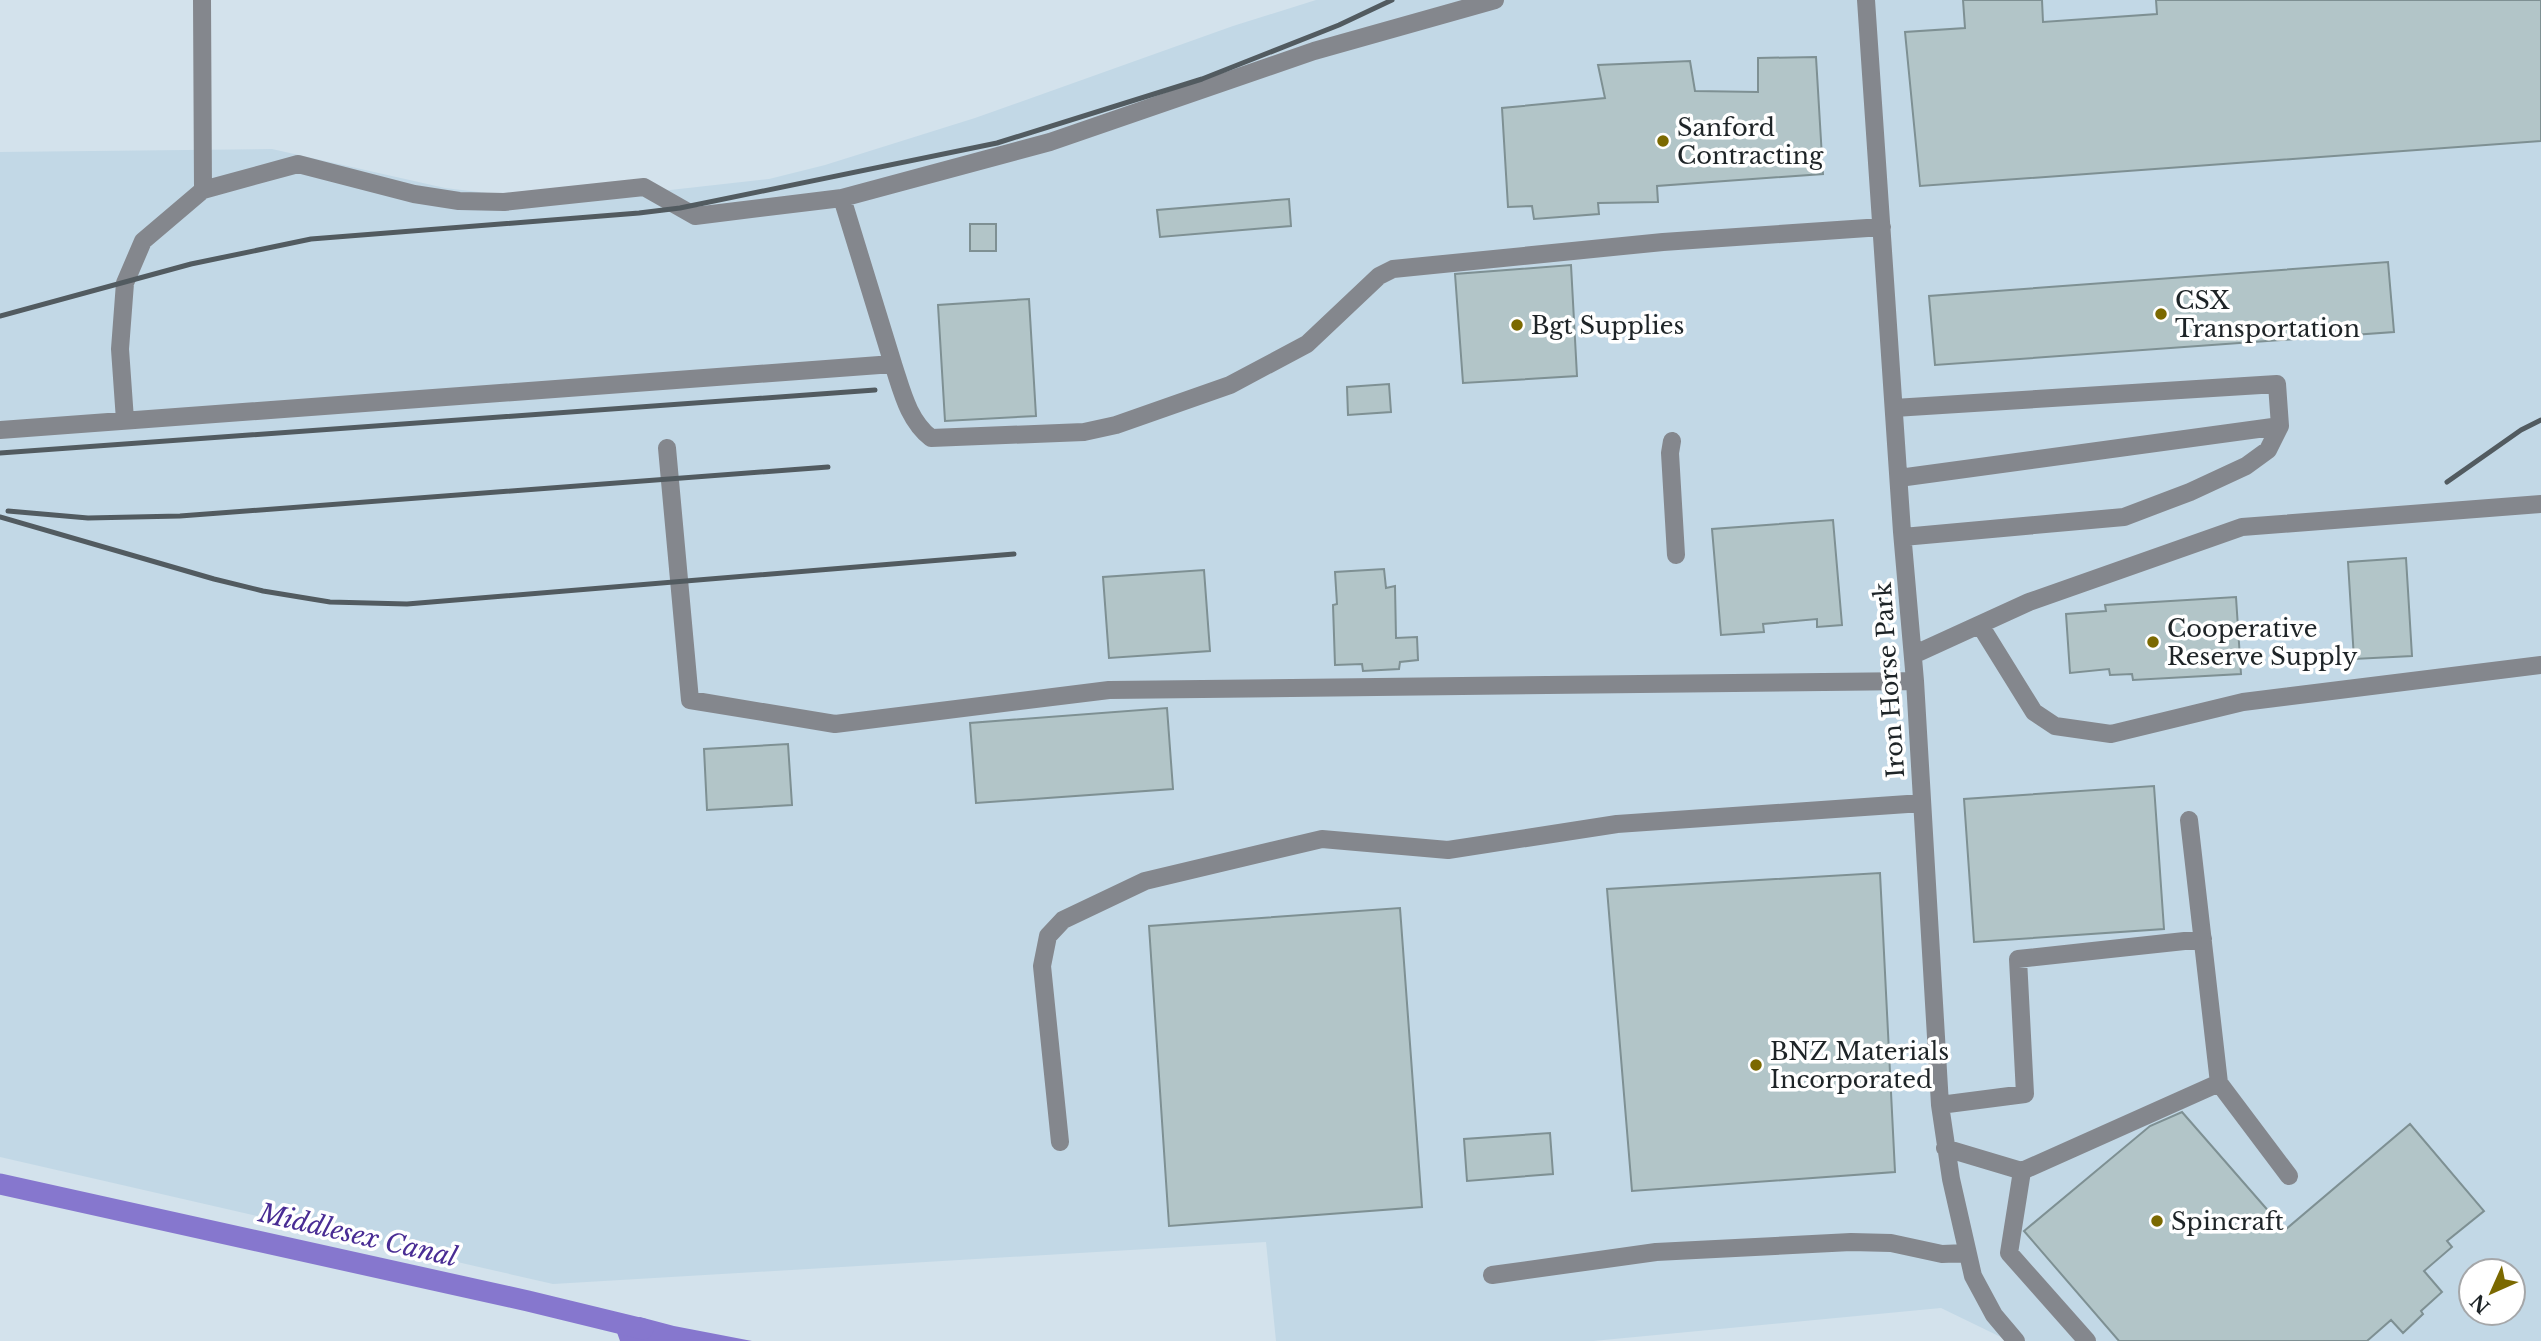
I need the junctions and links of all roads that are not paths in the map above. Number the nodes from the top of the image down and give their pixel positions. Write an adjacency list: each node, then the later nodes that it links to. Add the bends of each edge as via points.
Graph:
1 (202, 0): 4 (street)
2 (1495, 0): 5 (street, via 1314,51 1049,142)
3 (1866, 0): 6 (street, Iron Horse Park)
4 (203, 190): 5 (street, via 298,164 459,201 504,202 644,187 695,216); 9 (street, via 143,241 125,283 120,349)
5 (842, 198): 7 (street)
6 (1882, 227): 7 (street, via 1663,242 1393,269 1373,281 1307,344 1283,359 1230,385 1084,432 931,438 912,417); 8 (street, Iron Horse Park)
7 (893, 364): 9 (street)
8 (1894, 408): 10 (street, via 2277,384); 14 (street, Iron Horse Park)
9 (125, 420): 11 (street)
10 (2280, 426): 14 (street); 16 (street, via 2268,450 2246,467 2124,517)
11 (0, 430)
12 (1672, 441): 17 (street)
13 (667, 448): 21 (street, via 690,701 835,723 1109,690)
14 (1899, 478): 16 (street, Iron Horse Park)
15 (2541, 504): 18 (street, via 2242,527)
16 (1903, 537): 19 (street, Iron Horse Park)
17 (1676, 555)
18 (1980, 625): 19 (street); 20 (street, via 2034,712 2055,726 2111,734 2244,702)
19 (1913, 655): 21 (street, Iron Horse Park)
20 (2541, 665)
21 (1915, 681): 22 (street, Iron Horse Park)
22 (1922, 803): 26 (street, Iron Horse Park); 27 (street, via 1617,824 1448,850 1322,839 1144,881 1063,920 1048,936 1042,966)
23 (2189, 820): 24 (street)
24 (2203, 939): 25 (street); 26 (street, via 2018,959 2025,1094)
25 (2219, 1083): 29 (street); 30 (street)
26 (1940, 1105): 28 (street, Iron Horse Park)
27 (1060, 1142)
28 (1945, 1148): 29 (street); 31 (street, Iron Horse Park)
29 (2022, 1171): 34 (street, via 2009,1253)
30 (2289, 1176)
31 (1967, 1253): 32 (street, via 1851,1242 1656,1252); 33 (street, Iron Horse Park, via 1982,1294)
32 (1492, 1275)
33 (2016, 1341)
34 (2087, 1341)

